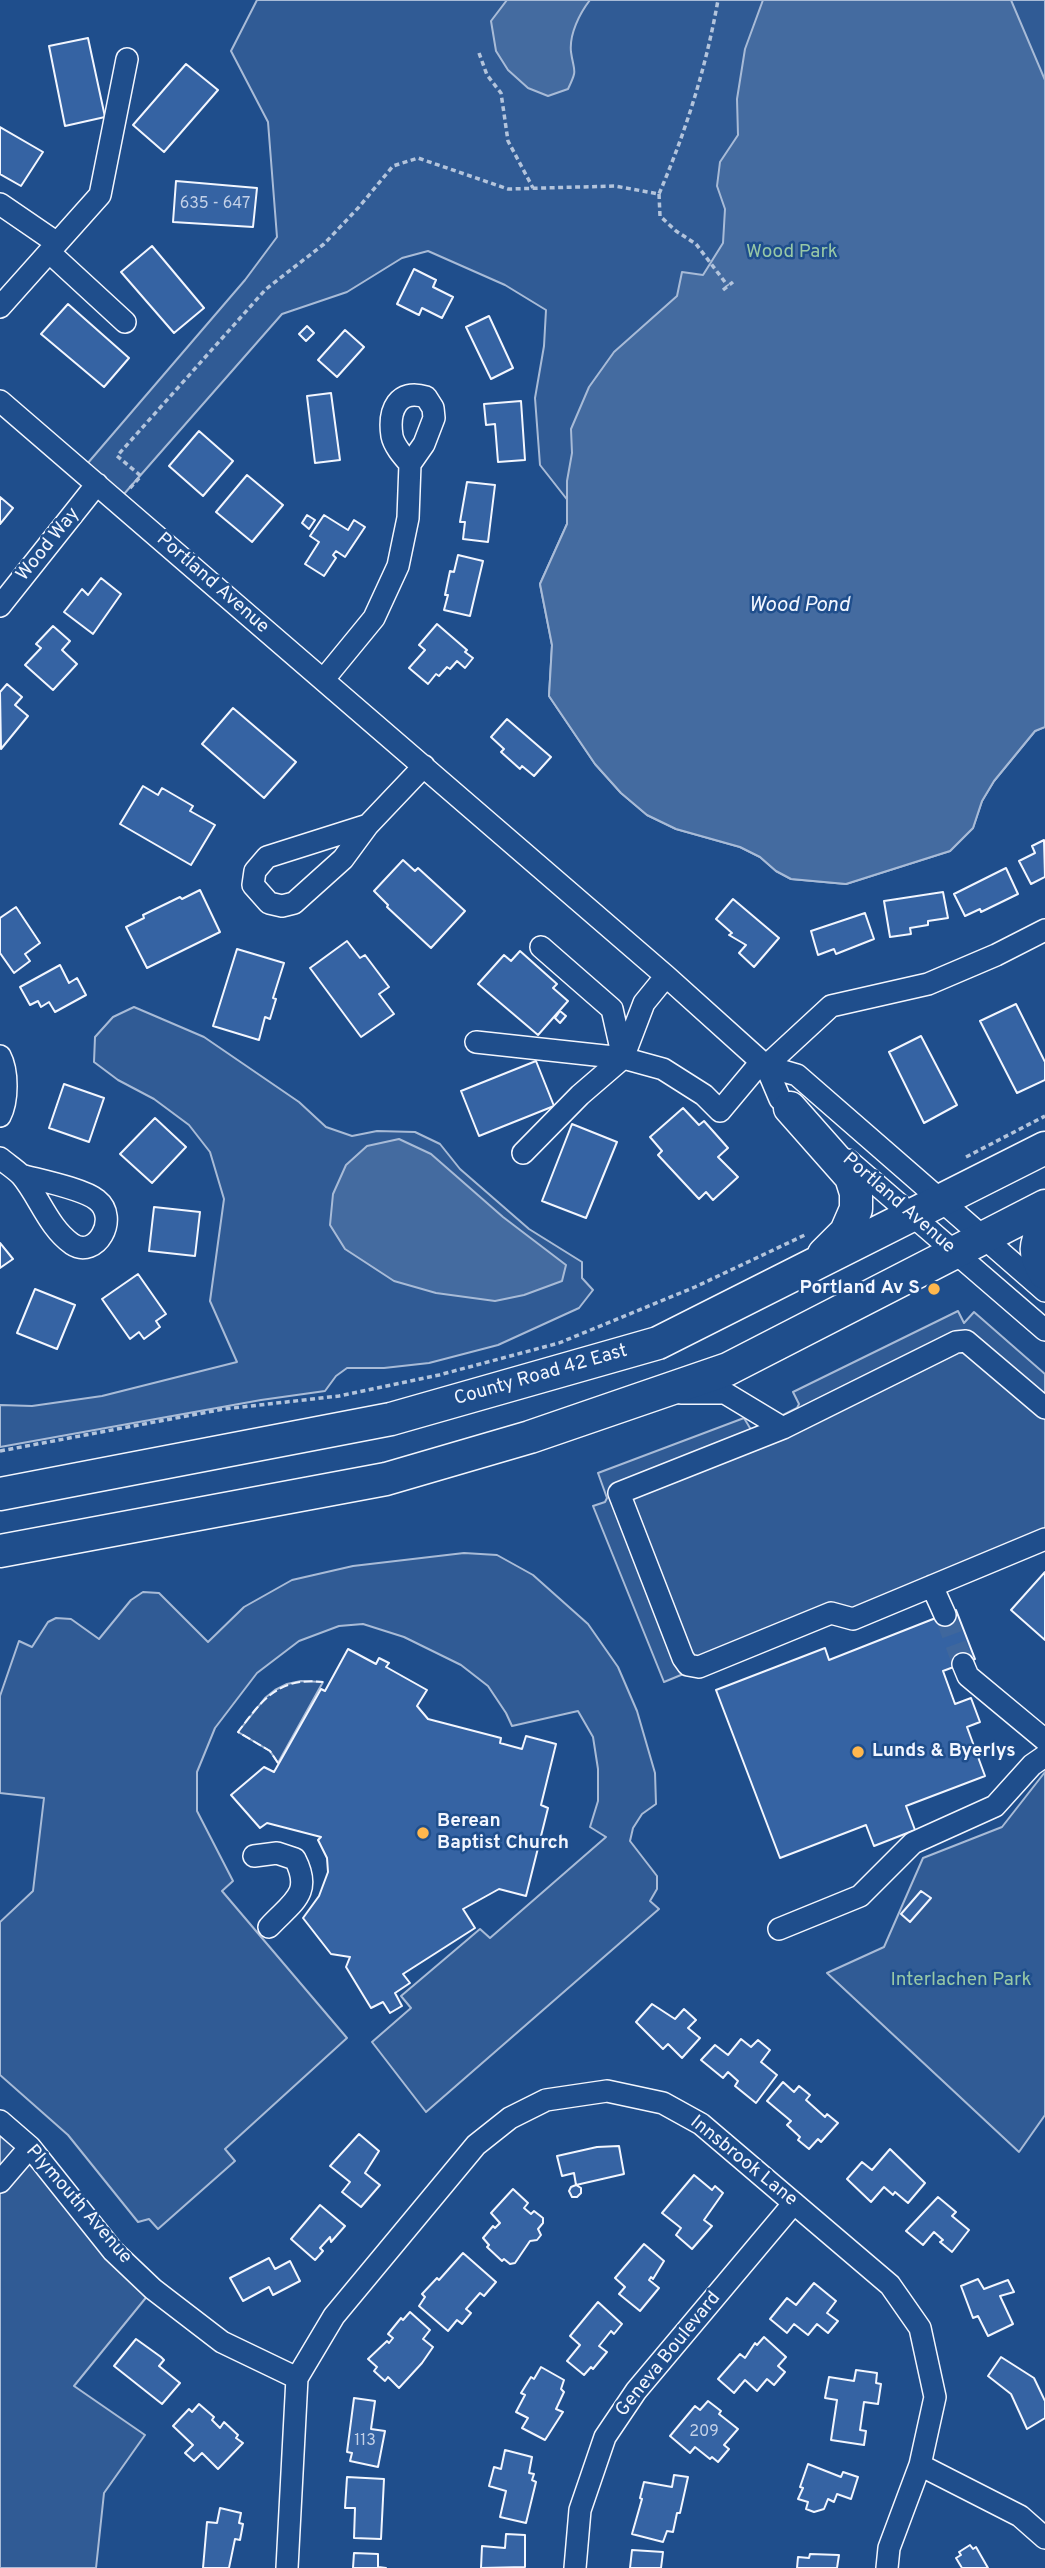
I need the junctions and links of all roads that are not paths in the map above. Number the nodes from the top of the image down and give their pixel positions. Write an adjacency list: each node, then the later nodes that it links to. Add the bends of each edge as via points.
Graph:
1 (127, 59): 3 (street, via 100,195)
2 (0, 204): 3 (street)
3 (53, 247): 4 (street); 5 (street)
4 (0, 307)
5 (125, 321)
6 (0, 401): 8 (street, Portland Avenue)
7 (410, 464): 10 (street, via 408,517 398,566 374,618)
8 (97, 484): 9 (street, Wood Way); 10 (street, Portland Avenue)
9 (0, 606)
10 (324, 679): 11 (street, Portland Avenue)
11 (424, 766): 12 (street); 15 (street, Portland Avenue)
12 (368, 825): 12 (street, via 267,856 255,871 253,885 270,903 294,903 343,859)
13 (1045, 930): 19 (street, via 928,984 831,1006)
14 (541, 947): 18 (street, via 612,1009)
15 (666, 976): 18 (street, via 644,1003); 19 (street, Portland Avenue)
16 (476, 1042): 18 (street)
17 (0, 1056): 21 (street, via 5,1065)
18 (623, 1058): 19 (street, via 663,1069 720,1111); 23 (street)
19 (764, 1064): 20 (street, Portland Avenue, via 780,1099); 26 (street, Portland Avenue, via 797,1075)
20 (790, 1108): 28 (street, Portland Avenue); 32 (highway, via 851,1177 856,1193 856,1209 846,1232)
21 (0, 1116)
22 (1045, 1148): 26 (highway, County Road 42 East)
23 (523, 1153)
24 (0, 1158): 25 (street)
25 (20, 1175)
26 (943, 1201): 28 (highway, County Road 42 East); 30 (street, Portland Avenue)
27 (1045, 1206): 30 (highway)
28 (912, 1216): 31 (street, Portland Avenue); 32 (highway, County Road 42 East)
29 (1045, 1224): 33 (highway, via 1036,1258)
30 (983, 1237): 31 (highway); 34 (street, Portland Avenue)
31 (952, 1252): 35 (street, Portland Avenue); 36 (highway, via 728,1368)
32 (807, 1268): 39 (highway, County Road 42 East, via 658,1343 404,1415)
33 (1045, 1273)
34 (1045, 1291)
35 (1045, 1330)
36 (658, 1393): 38 (street, via 725,1393); 41 (highway, via 386,1479)
37 (1045, 1408): 38 (street, via 966,1341)
38 (783, 1429): 42 (street, via 619,1493 688,1665 711,1663 831,1613 853,1619)
39 (0, 1494)
40 (1045, 1539): 42 (street)
41 (0, 1550)
42 (932, 1586): 43 (street)
43 (945, 1615)
44 (963, 1664): 45 (street, via 968,1676)
45 (1045, 1740)
46 (1045, 1756): 49 (street, via 995,1806 913,1843 860,1896)
47 (254, 1856): 48 (street, via 277,1853 295,1859 302,1874 298,1897)
48 (269, 1927)
49 (779, 1929)
50 (0, 2121): 51 (street, Plymouth Avenue)
51 (30, 2147): 52 (street); 54 (street, Plymouth Avenue, via 113,2251 153,2289 222,2342)
52 (0, 2182)
53 (794, 2203): 54 (street, Innsbrook Lane, via 701,2124 663,2103 607,2091 546,2100 510,2118 476,2145 334,2315); 55 (street, Innsbrook Lane, via 890,2285 920,2328 935,2397); 58 (street, Geneva Boulevard, via 636,2391 605,2437 580,2510)
54 (297, 2378): 57 (street, Innsbrook Lane)
55 (920, 2465): 56 (street, via 1020,2516); 59 (street, Innsbrook Lane, via 888,2548)
56 (1045, 2539)
57 (287, 2568)
58 (575, 2568)
59 (887, 2568)

